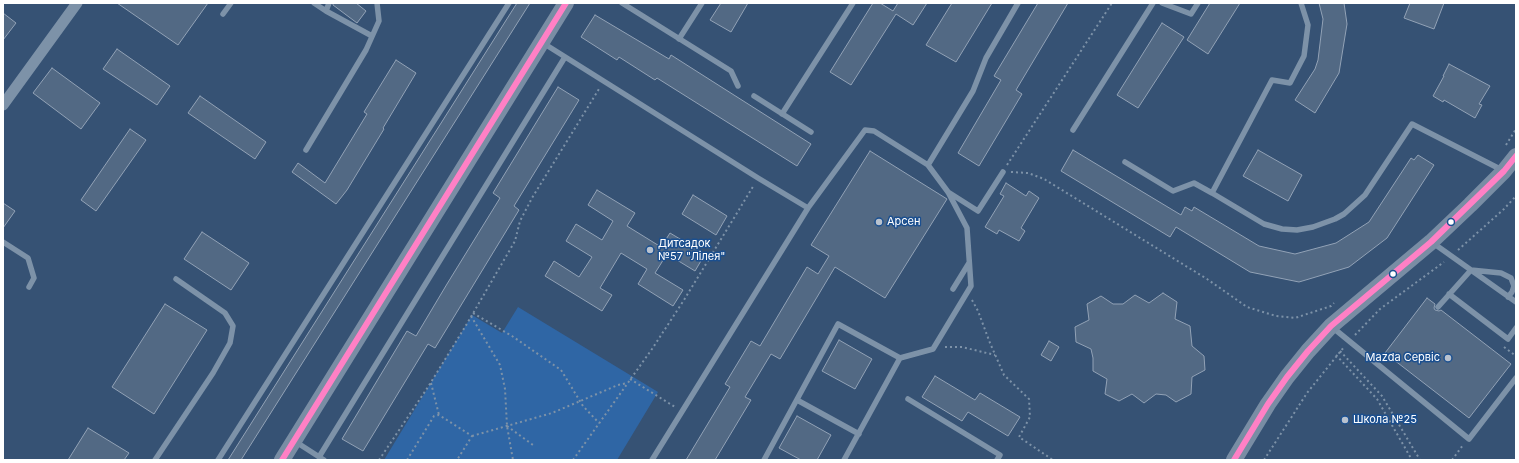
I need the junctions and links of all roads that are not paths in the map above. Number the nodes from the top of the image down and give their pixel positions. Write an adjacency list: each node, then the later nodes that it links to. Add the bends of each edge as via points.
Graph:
1 (77, 3): 24 (street)
2 (231, 3): 17 (lane)
3 (314, 3): 16 (lane)
4 (330, 3): 16 (lane)
5 (377, 3): 18 (lane, via 378,21)
6 (509, 3): 58 (lane)
7 (566, 3): 20 (street)
8 (622, 3): 19 (lane)
9 (702, 3): 19 (lane)
10 (853, 3): 25 (lane)
11 (1018, 3): 31 (lane, via 986,58 973,91)
12 (1153, 3): 26 (lane)
13 (1162, 3): 14 (lane, via 1191,14)
14 (1198, 3)
15 (1301, 3): 35 (lane, via 1308,25 1304,56 1290,83 1272,80)
16 (326, 11): 18 (lane)
17 (223, 14)
18 (372, 36): 28 (lane)
19 (680, 39): 22 (lane, via 731,71)
20 (541, 42): 21 (lane); 55 (street)
21 (565, 57): 36 (lane); 56 (lane)
22 (738, 86)
23 (754, 96): 25 (lane)
24 (3, 105)
25 (782, 114): 27 (lane)
26 (1073, 130)
27 (811, 132)
28 (306, 150)
29 (1510, 151): 32 (street)
30 (1125, 162): 35 (lane, via 1173,191 1194,183)
31 (928, 165): 34 (lane); 36 (lane, via 874,131 865,130)
32 (1504, 171): 35 (lane, via 1412,124 1365,195 1340,216 1313,227 1297,230 1264,224); 38 (street)
33 (1003, 172): 34 (lane, via 978,211)
34 (948, 192): 39 (lane, via 967,228)
35 (1212, 193)
36 (808, 208): 60 (lane)
37 (3, 242): 42 (lane, via 28,258 34,278)
38 (1431, 242): 40 (lane); 48 (street)
39 (970, 262): 43 (lane); 50 (lane, via 972,286 936,345 933,349)
40 (1471, 270): 44 (lane); 45 (lane); 45 (lane, via 1501,273 1511,278 1514,286)
41 (176, 279): 57 (lane, via 225,313 233,326 230,343 213,373)
42 (29, 287)
43 (954, 289)
44 (1449, 294): 47 (lane); 49 (lane, via 1508,338)
45 (1508, 297): 46 (lane)
46 (1516, 302)
47 (1438, 307)
48 (1332, 326): 51 (lane, via 1469,439); 64 (street, via 1287,377)
49 (1516, 328)
50 (900, 358): 53 (lane, via 838,324); 54 (lane)
51 (1516, 378)
52 (908, 399): 63 (lane, via 1000,454)
53 (797, 400): 54 (lane); 61 (lane)
54 (859, 434): 62 (lane)
55 (294, 440): 56 (lane); 59 (street)
56 (321, 458)
57 (155, 460)
58 (218, 460)
59 (282, 460)
60 (652, 460)
61 (764, 460)
62 (844, 460)
63 (997, 460)
64 (1234, 460)

